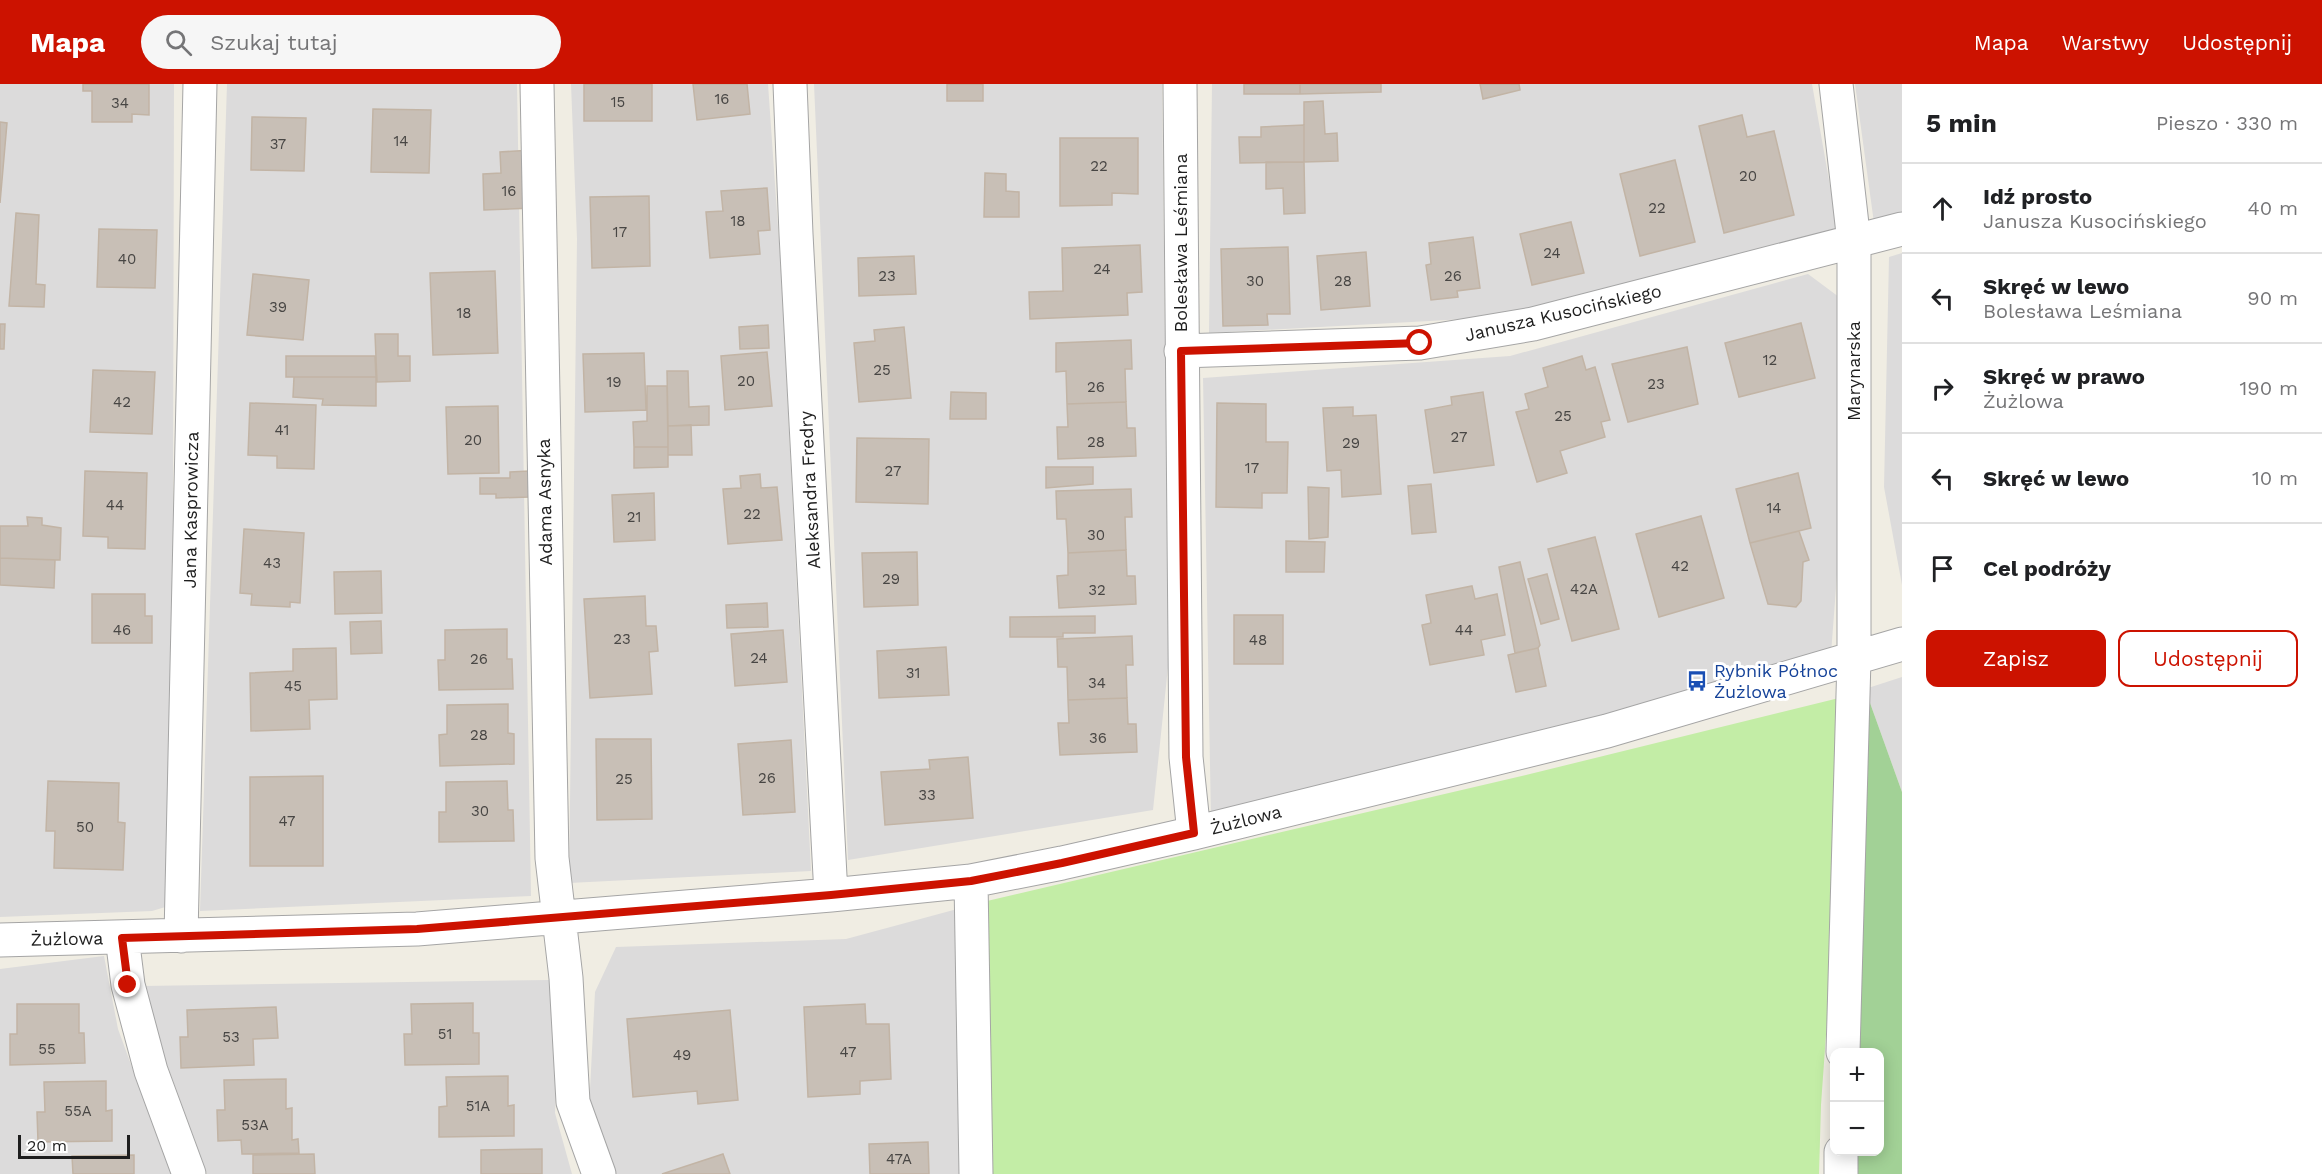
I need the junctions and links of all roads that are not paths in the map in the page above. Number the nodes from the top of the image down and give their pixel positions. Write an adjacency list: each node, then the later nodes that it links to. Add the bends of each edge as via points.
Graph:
1 (200, 84): 15 (street, Jana Kasprowicza)
2 (537, 84): 14 (street, Adama Asnyka, via 552,858)
3 (790, 84): 13 (street, Aleksandra Fredry)
4 (1180, 84): 8 (street, Bolesława Leśmiana)
5 (1836, 84): 7 (street, Marynarska)
6 (1902, 229): 7 (street, Janusza Kusocińskiego)
7 (1854, 242): 8 (street, Janusza Kusocińskiego, via 1477,335 1420,343); 10 (street, Marynarska)
8 (1181, 351): 11 (street, Bolesława Leśmiana, via 1186,757)
9 (1902, 644): 10 (street, Żużlowa)
10 (1854, 659): 11 (street, Żużlowa, via 1607,731); 18 (street, Marynarska)
11 (1194, 833): 12 (street, Żużlowa)
12 (971, 881): 13 (street, Żużlowa); 22 (street)
13 (831, 895): 14 (street, Żużlowa)
14 (559, 919): 15 (street, Żużlowa, via 417,929); 21 (street, Adama Asnyka, via 573,1102)
15 (181, 936): 16 (street, Żużlowa)
16 (122, 938): 17 (street, Żużlowa); 20 (street, via 128,985 151,1071)
17 (0, 940)
18 (1843, 1048)
19 (1841, 1156): 23 (street)
20 (189, 1174)
21 (599, 1174)
22 (976, 1174)
23 (1841, 1174)

